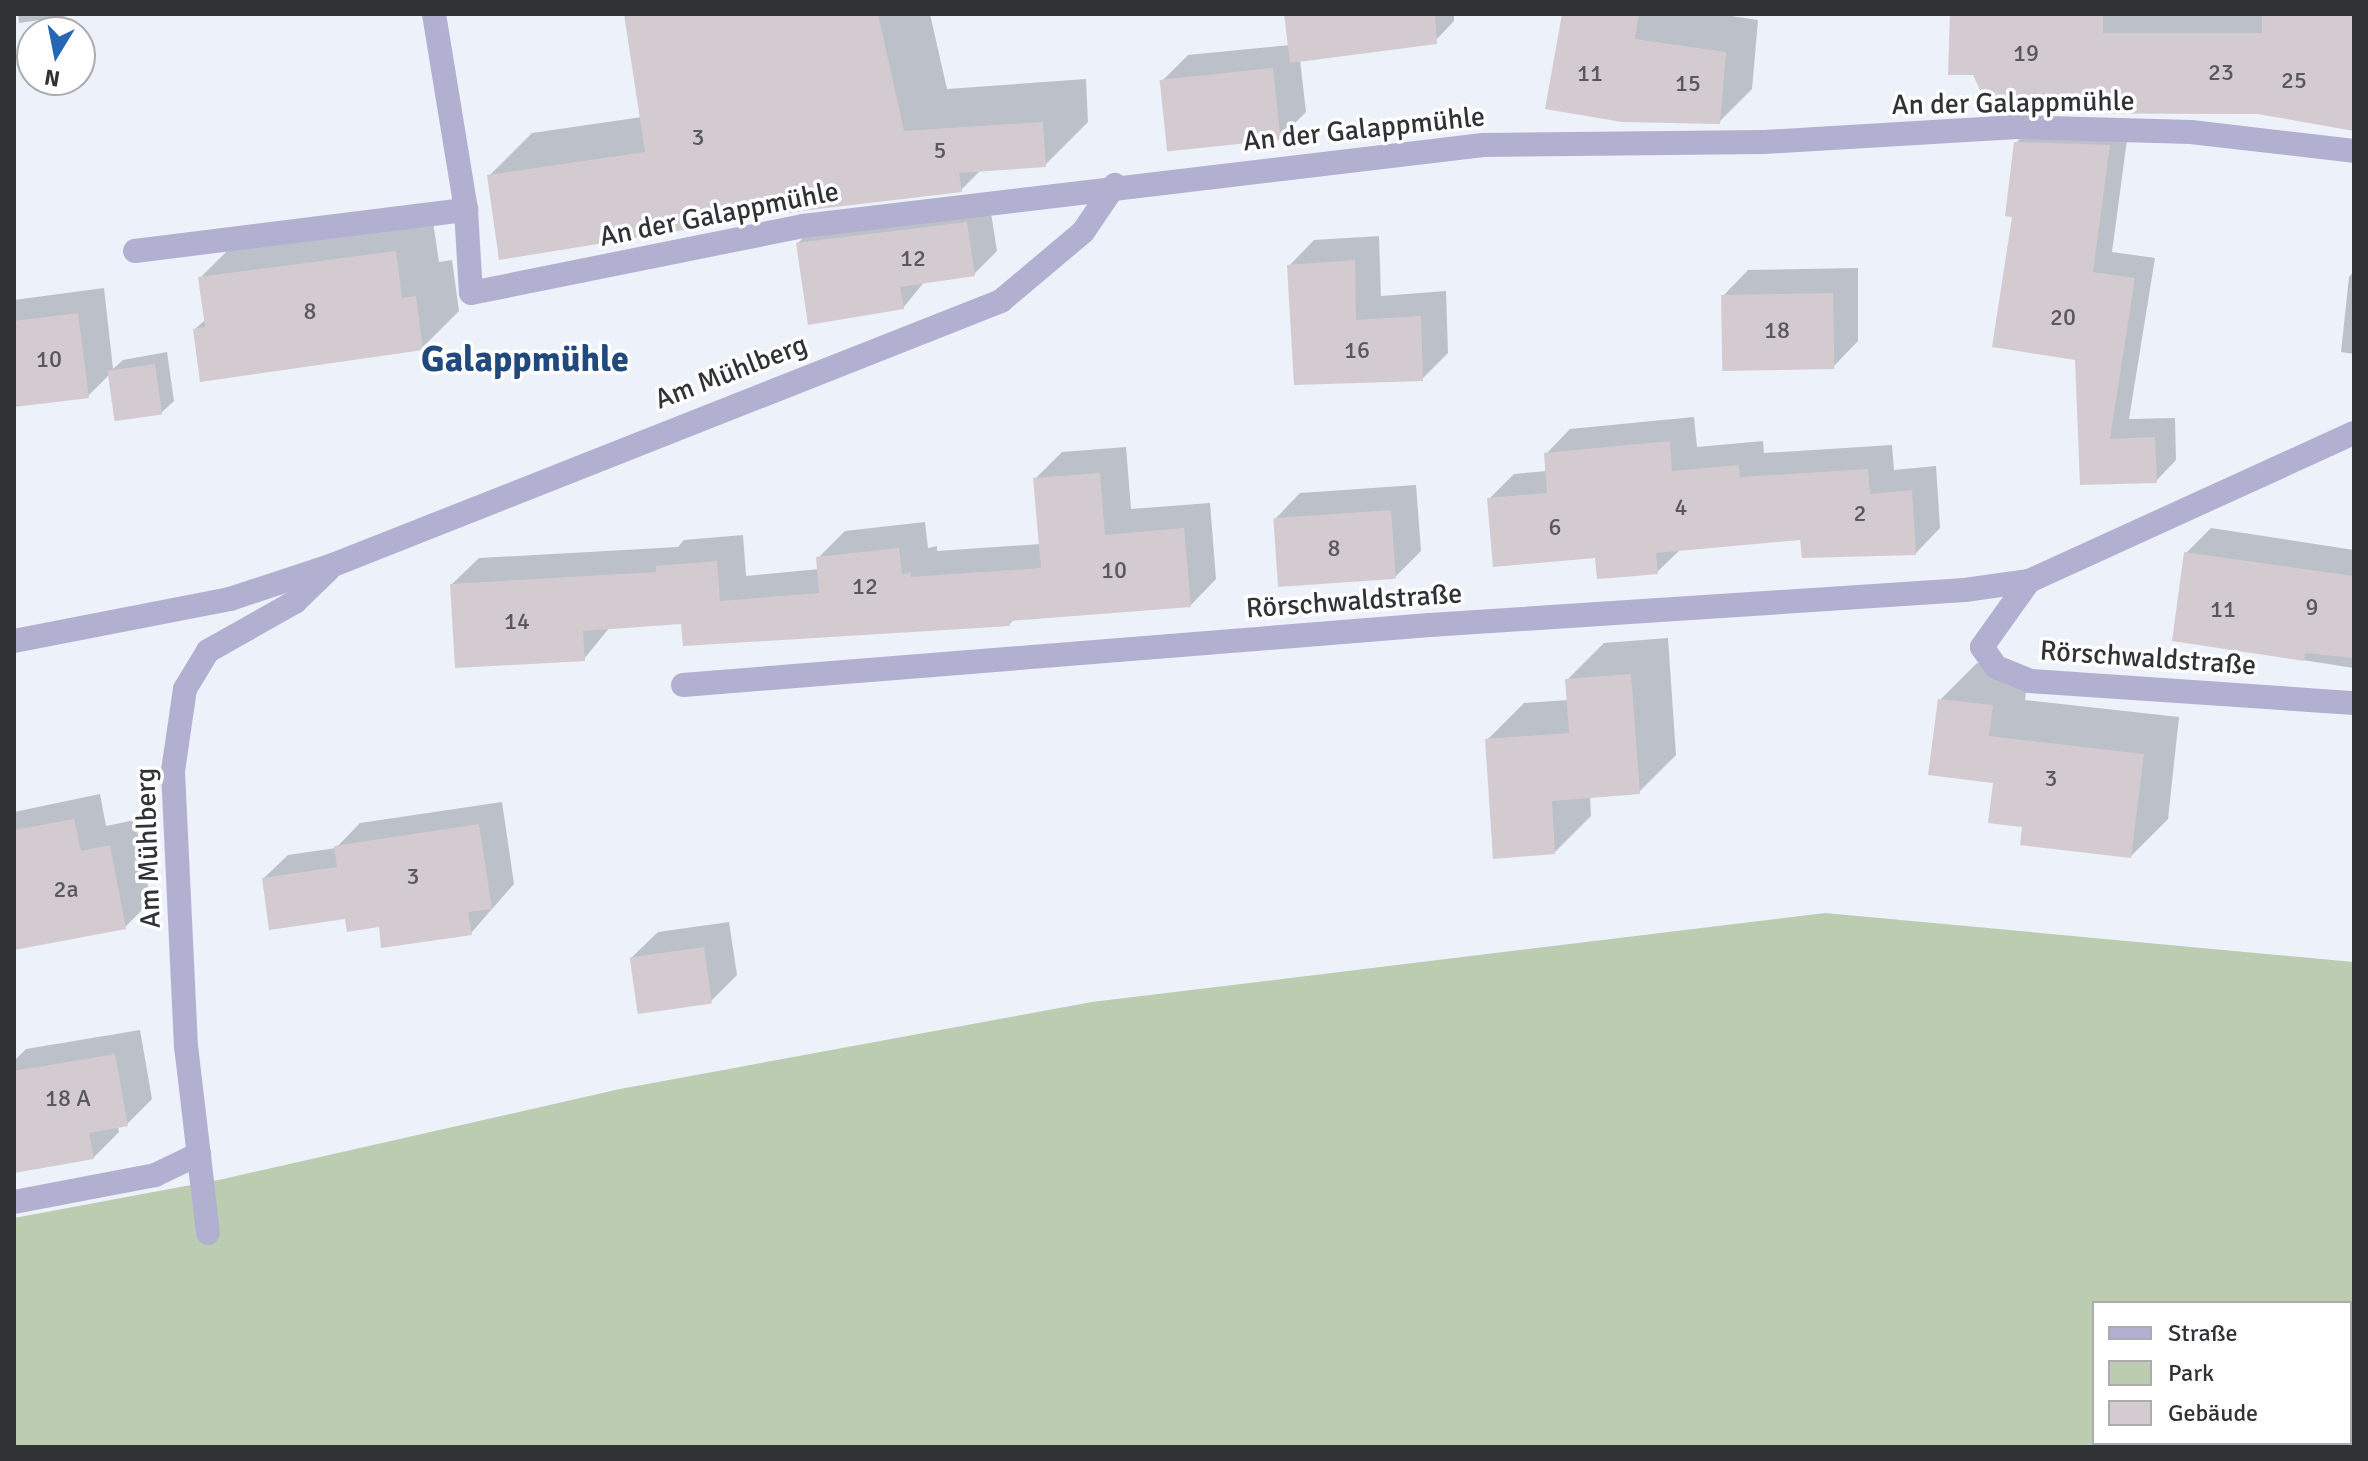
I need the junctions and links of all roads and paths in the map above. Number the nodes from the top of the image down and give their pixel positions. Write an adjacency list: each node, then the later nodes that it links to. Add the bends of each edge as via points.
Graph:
1 (434, 14): 4 (street, An der Galappmühle)
2 (2354, 151): 3 (street, An der Galappmühle, via 2191,132 2013,127 1764,142 1483,145)
3 (1115, 185): 4 (street, An der Galappmühle, via 803,226 471,293); 7 (street, Am Mühlberg, via 1083,232 1001,301)
4 (466, 210): 5 (street)
5 (135, 251)
6 (2354, 433): 8 (street, Rörschwaldstraße)
7 (333, 565): 9 (street, Am Mühlberg, via 230,599); 12 (street, Am Mühlberg, via 295,602 208,651 185,689 173,771 186,1047)
8 (2029, 581): 10 (street, Rörschwaldstraße, via 1965,590 1430,625); 11 (street, Rörschwaldstraße, via 1982,647 1996,667 2030,681)
9 (14, 641)
10 (683, 685)
11 (2354, 703)
12 (199, 1154): 13 (street, via 155,1175); 14 (street, Am Mühlberg)
13 (14, 1202)
14 (208, 1233)

